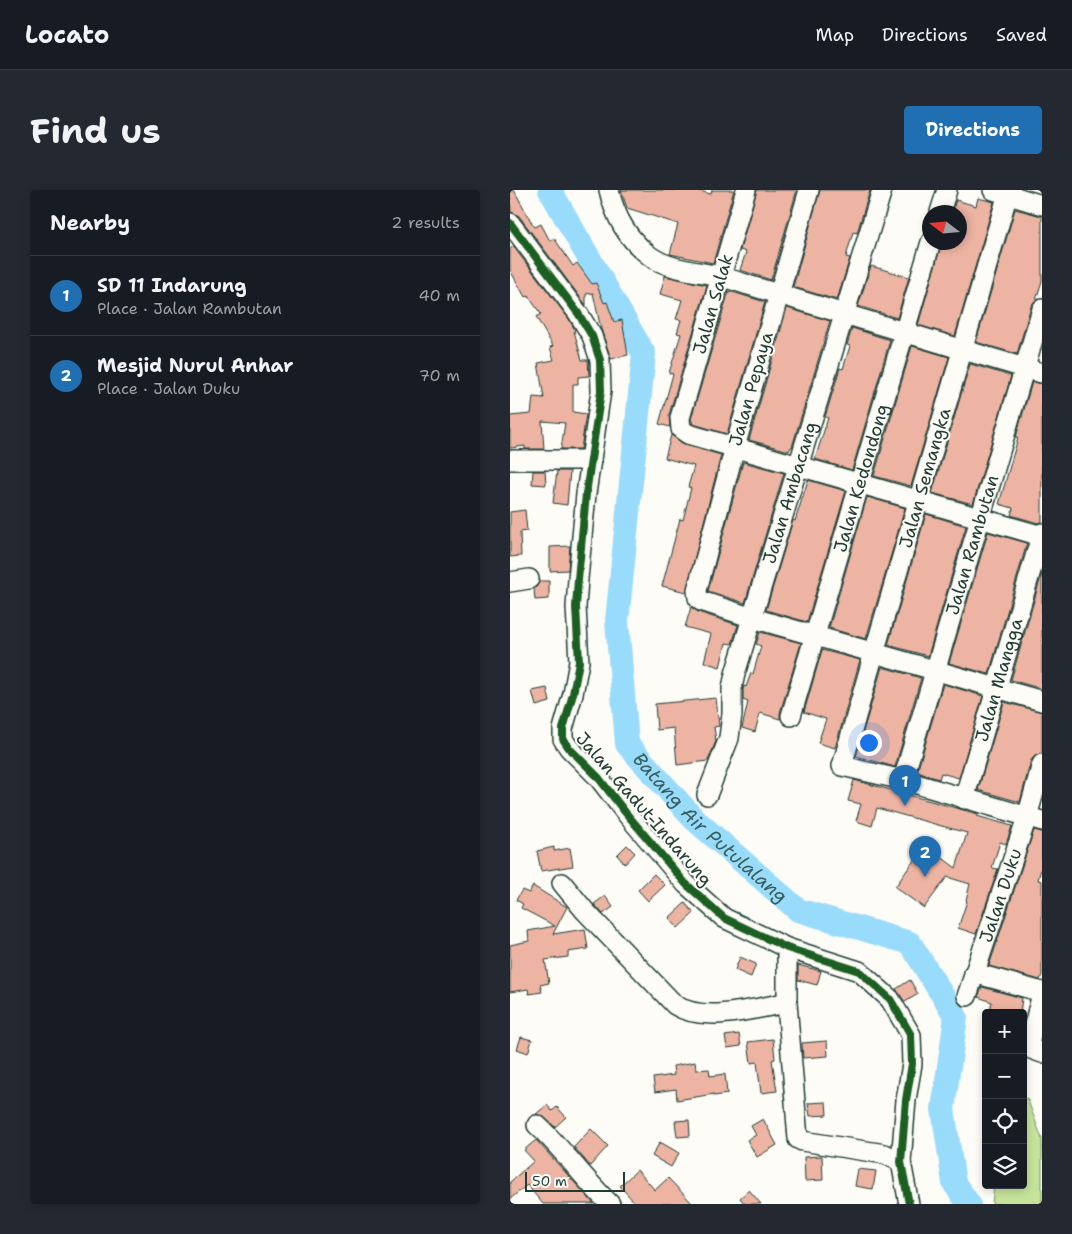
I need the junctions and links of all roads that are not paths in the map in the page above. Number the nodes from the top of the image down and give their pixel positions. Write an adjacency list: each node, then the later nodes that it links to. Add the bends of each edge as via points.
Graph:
1 (609, 190): 11 (street, via 613,209 630,238 651,256 670,265)
2 (746, 190): 11 (street, Jalan Salak)
3 (810, 190): 12 (street, Jalan Pepaya)
4 (882, 190): 14 (street, Jalan Ambacang)
5 (947, 190): 8 (street)
6 (1003, 192): 7 (street); 16 (street, Jalan Semangka)
7 (1042, 204)
8 (942, 205)
9 (510, 223): 20 (street, Jalan Gadut-Indarung, via 578,313 597,349 601,391)
10 (929, 250): 15 (street, Jalan Kedondong)
11 (721, 277): 12 (street); 18 (street, Jalan Salak, via 680,418 681,429 688,434)
12 (779, 294): 14 (street); 18 (street, Jalan Pepaya)
13 (1042, 309): 17 (street, Jalan Rambutan)
14 (845, 313): 15 (street); 21 (street, Jalan Ambacang)
15 (904, 333): 16 (street); 22 (street, Jalan Kedondong)
16 (963, 350): 17 (street); 23 (street, Jalan Semangka)
17 (1033, 370): 24 (street, Jalan Rambutan)
18 (735, 447): 21 (street); 28 (street, Jalan Pepaya, via 697,590 701,601)
19 (510, 460): 20 (street)
20 (591, 460): 41 (street, Jalan Gadut-Indarung, via 576,607 579,662 563,740 598,777 686,884 724,918)
21 (799, 466): 22 (street); 28 (street, Jalan Ambacang)
22 (860, 483): 23 (street); 29 (street, Jalan Kedondong)
23 (918, 500): 24 (street); 30 (street, Jalan Semangka)
24 (980, 518): 25 (street); 31 (street, Jalan Rambutan)
25 (1042, 534): 32 (street, Jalan Mangga)
26 (529, 579): 27 (street)
27 (510, 582)
28 (753, 618): 29 (street); 37 (street, Jalan Ambacang, via 732,688 729,738)
29 (815, 636): 30 (street); 34 (street, Jalan Kedondong)
30 (874, 652): 31 (street); 36 (street, Jalan Semangka, via 842,766)
31 (935, 671): 32 (street); 36 (street, Jalan Rambutan)
32 (996, 689): 33 (street); 38 (street, Jalan Mangga)
33 (1042, 701)
34 (791, 716)
35 (1042, 764): 39 (street, Jalan Duku)
36 (903, 780): 38 (street)
37 (707, 795)
38 (964, 799): 39 (street)
39 (1035, 820): 42 (street, Jalan Duku)
40 (562, 883): 45 (street, via 591,918 675,1005 685,1011 723,1014)
41 (788, 948): 45 (street); 48 (street, Jalan Gadut-Indarung, via 859,971 890,999 911,1035 912,1064)
42 (974, 973): 43 (street); 44 (street, Jalan Duku)
43 (1042, 993): 46 (street, via 1029,1044 1030,1049)
44 (967, 996)
45 (786, 1002): 48 (street, via 798,1139 885,1154)
46 (1042, 1053)
47 (537, 1125): 49 (street)
48 (901, 1162): 50 (street, Jalan Gadut-Indarung)
49 (610, 1204)
50 (909, 1204)

